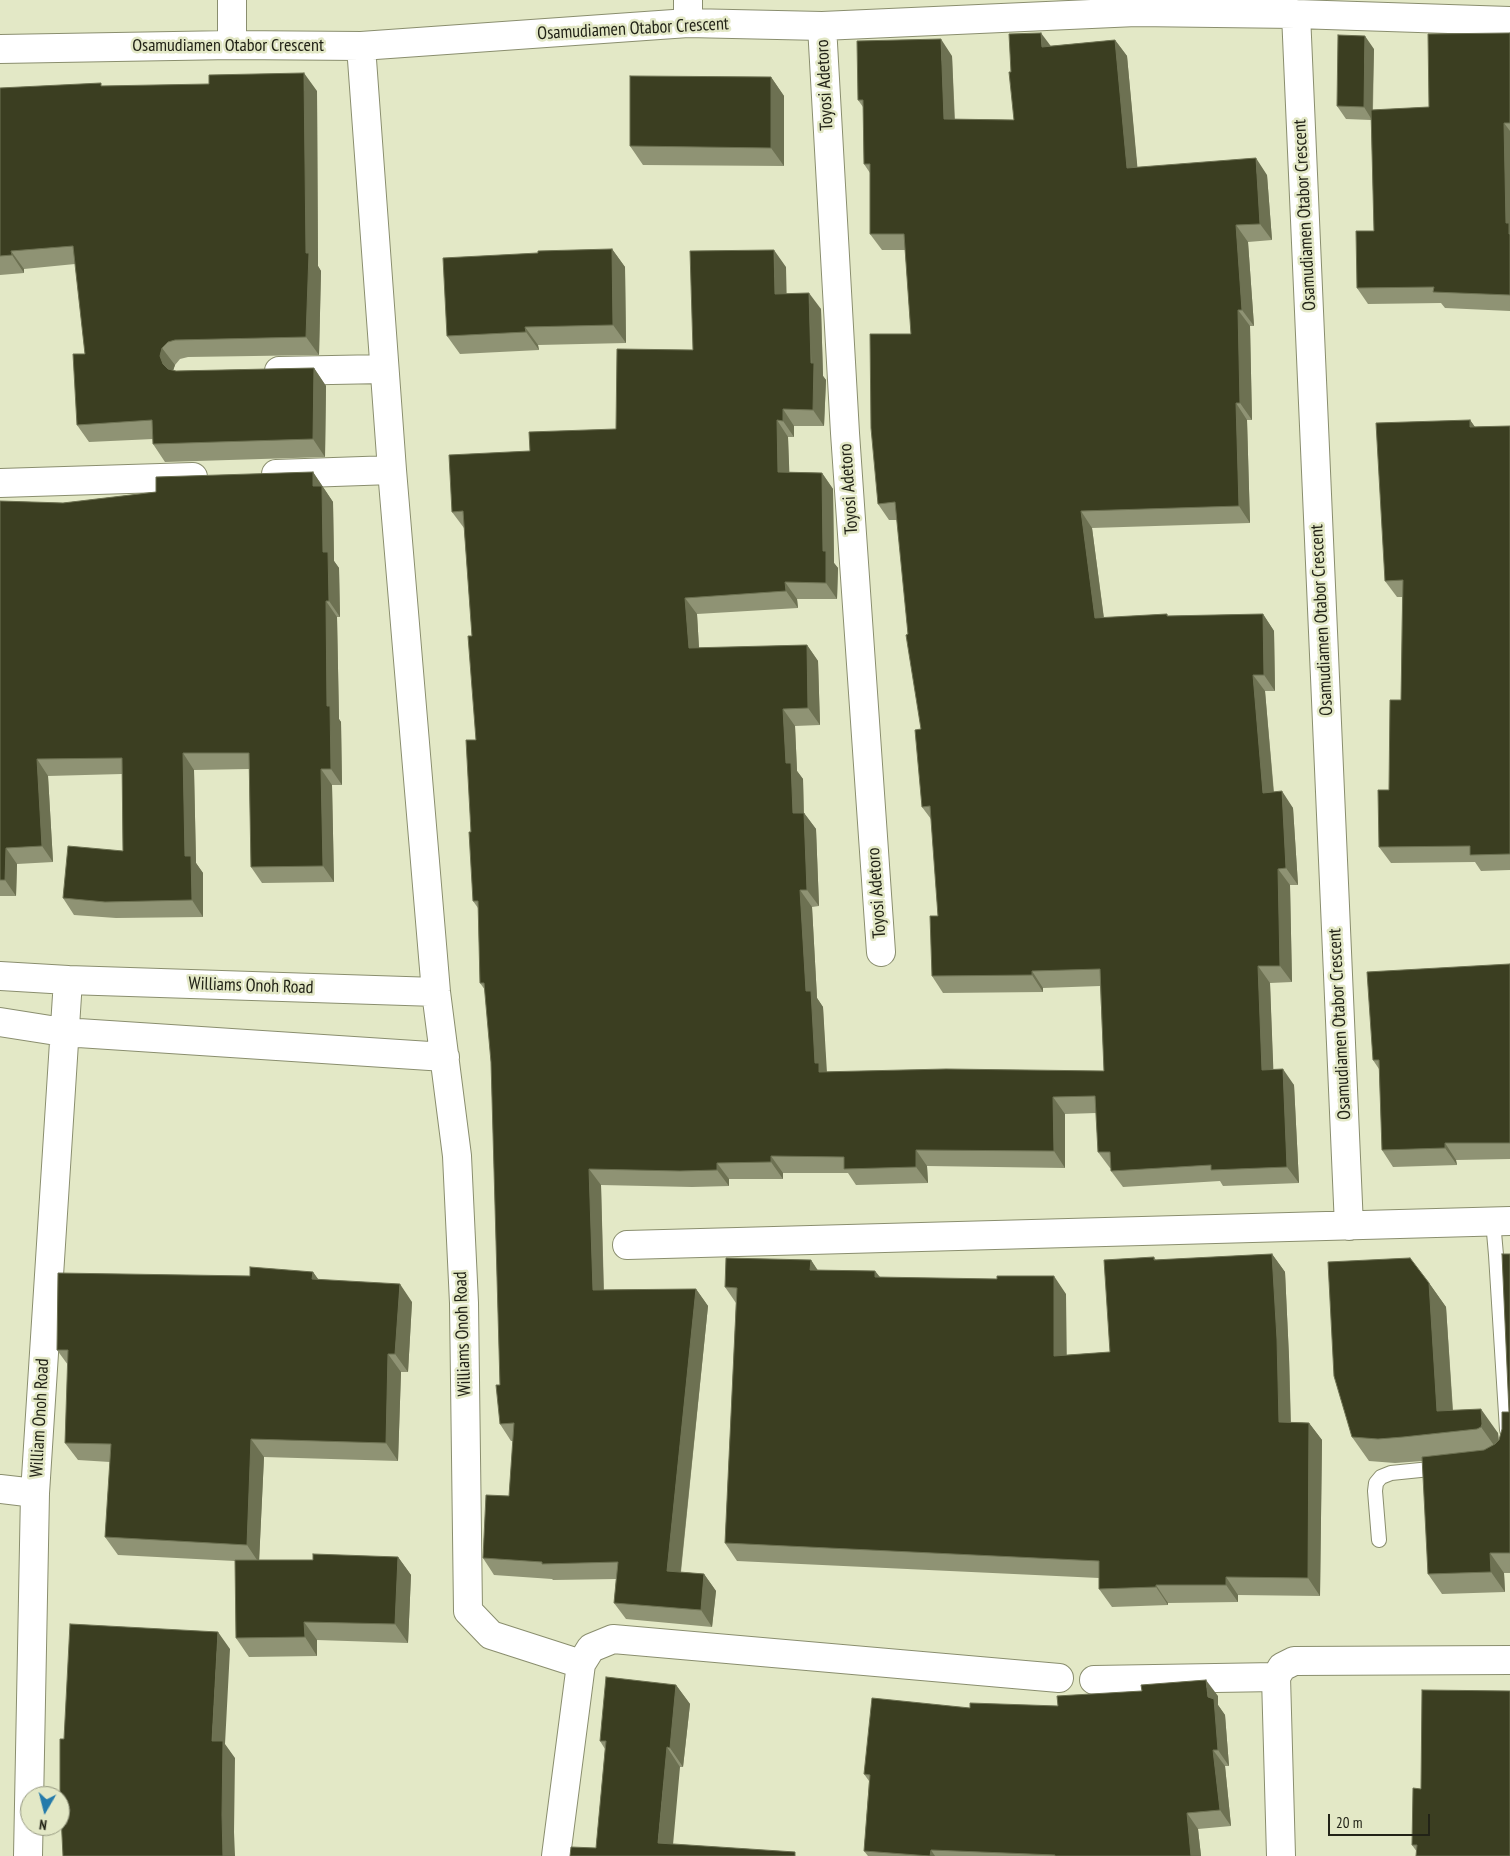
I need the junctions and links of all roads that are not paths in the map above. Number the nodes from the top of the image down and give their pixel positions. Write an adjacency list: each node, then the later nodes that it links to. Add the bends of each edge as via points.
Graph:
1 (232, 0): 7 (street)
2 (1137, 6): 4 (street, Osamudiamen Otabor Crescent); 6 (street, Osamudiamen Otabor Crescent)
3 (688, 12): 6 (street, Osamudiamen Otabor Crescent); 8 (street, Osamudiamen Otabor Crescent)
4 (1296, 14): 5 (street, Osamudiamen Otabor Crescent); 24 (street, Osamudiamen Otabor Crescent)
5 (1510, 21)
6 (822, 26): 16 (street, Toyosi Adetoro, via 845,433)
7 (232, 45): 8 (street, Osamudiamen Otabor Crescent); 9 (street, Osamudiamen Otabor Crescent)
8 (361, 46): 10 (street)
9 (0, 49)
10 (384, 369): 11 (street); 12 (street)
11 (257, 371)
12 (392, 470): 13 (street); 19 (street)
13 (254, 474)
14 (215, 476): 15 (street)
15 (0, 483)
16 (881, 952)
17 (0, 976): 18 (street, Williams Onoh Road)
18 (68, 980): 19 (street, Williams Onoh Road); 21 (street, William Onoh Road)
19 (436, 992): 22 (street, Williams Onoh Road)
20 (0, 1022): 21 (street)
21 (63, 1032): 22 (street); 29 (street, William Onoh Road)
22 (445, 1057): 32 (street, Williams Onoh Road, via 457,1156 464,1303 468,1611 491,1635)
23 (1501, 1221): 24 (street); 26 (lane, via 1496,1255)
24 (1349, 1226): 25 (street)
25 (627, 1246)
26 (1508, 1441)
27 (1457, 1466): 30 (lane, via 1381,1477 1375,1491)
28 (0, 1489): 29 (street)
29 (35, 1493): 36 (street, William Onoh Road)
30 (1379, 1540)
31 (1510, 1660): 33 (street, via 1294,1661 1282,1667)
32 (581, 1664): 34 (street, via 591,1648 613,1639); 37 (street)
33 (1276, 1677): 35 (street); 38 (street)
34 (1059, 1678)
35 (1094, 1680)
36 (28, 1856)
37 (556, 1856)
38 (1281, 1856)

